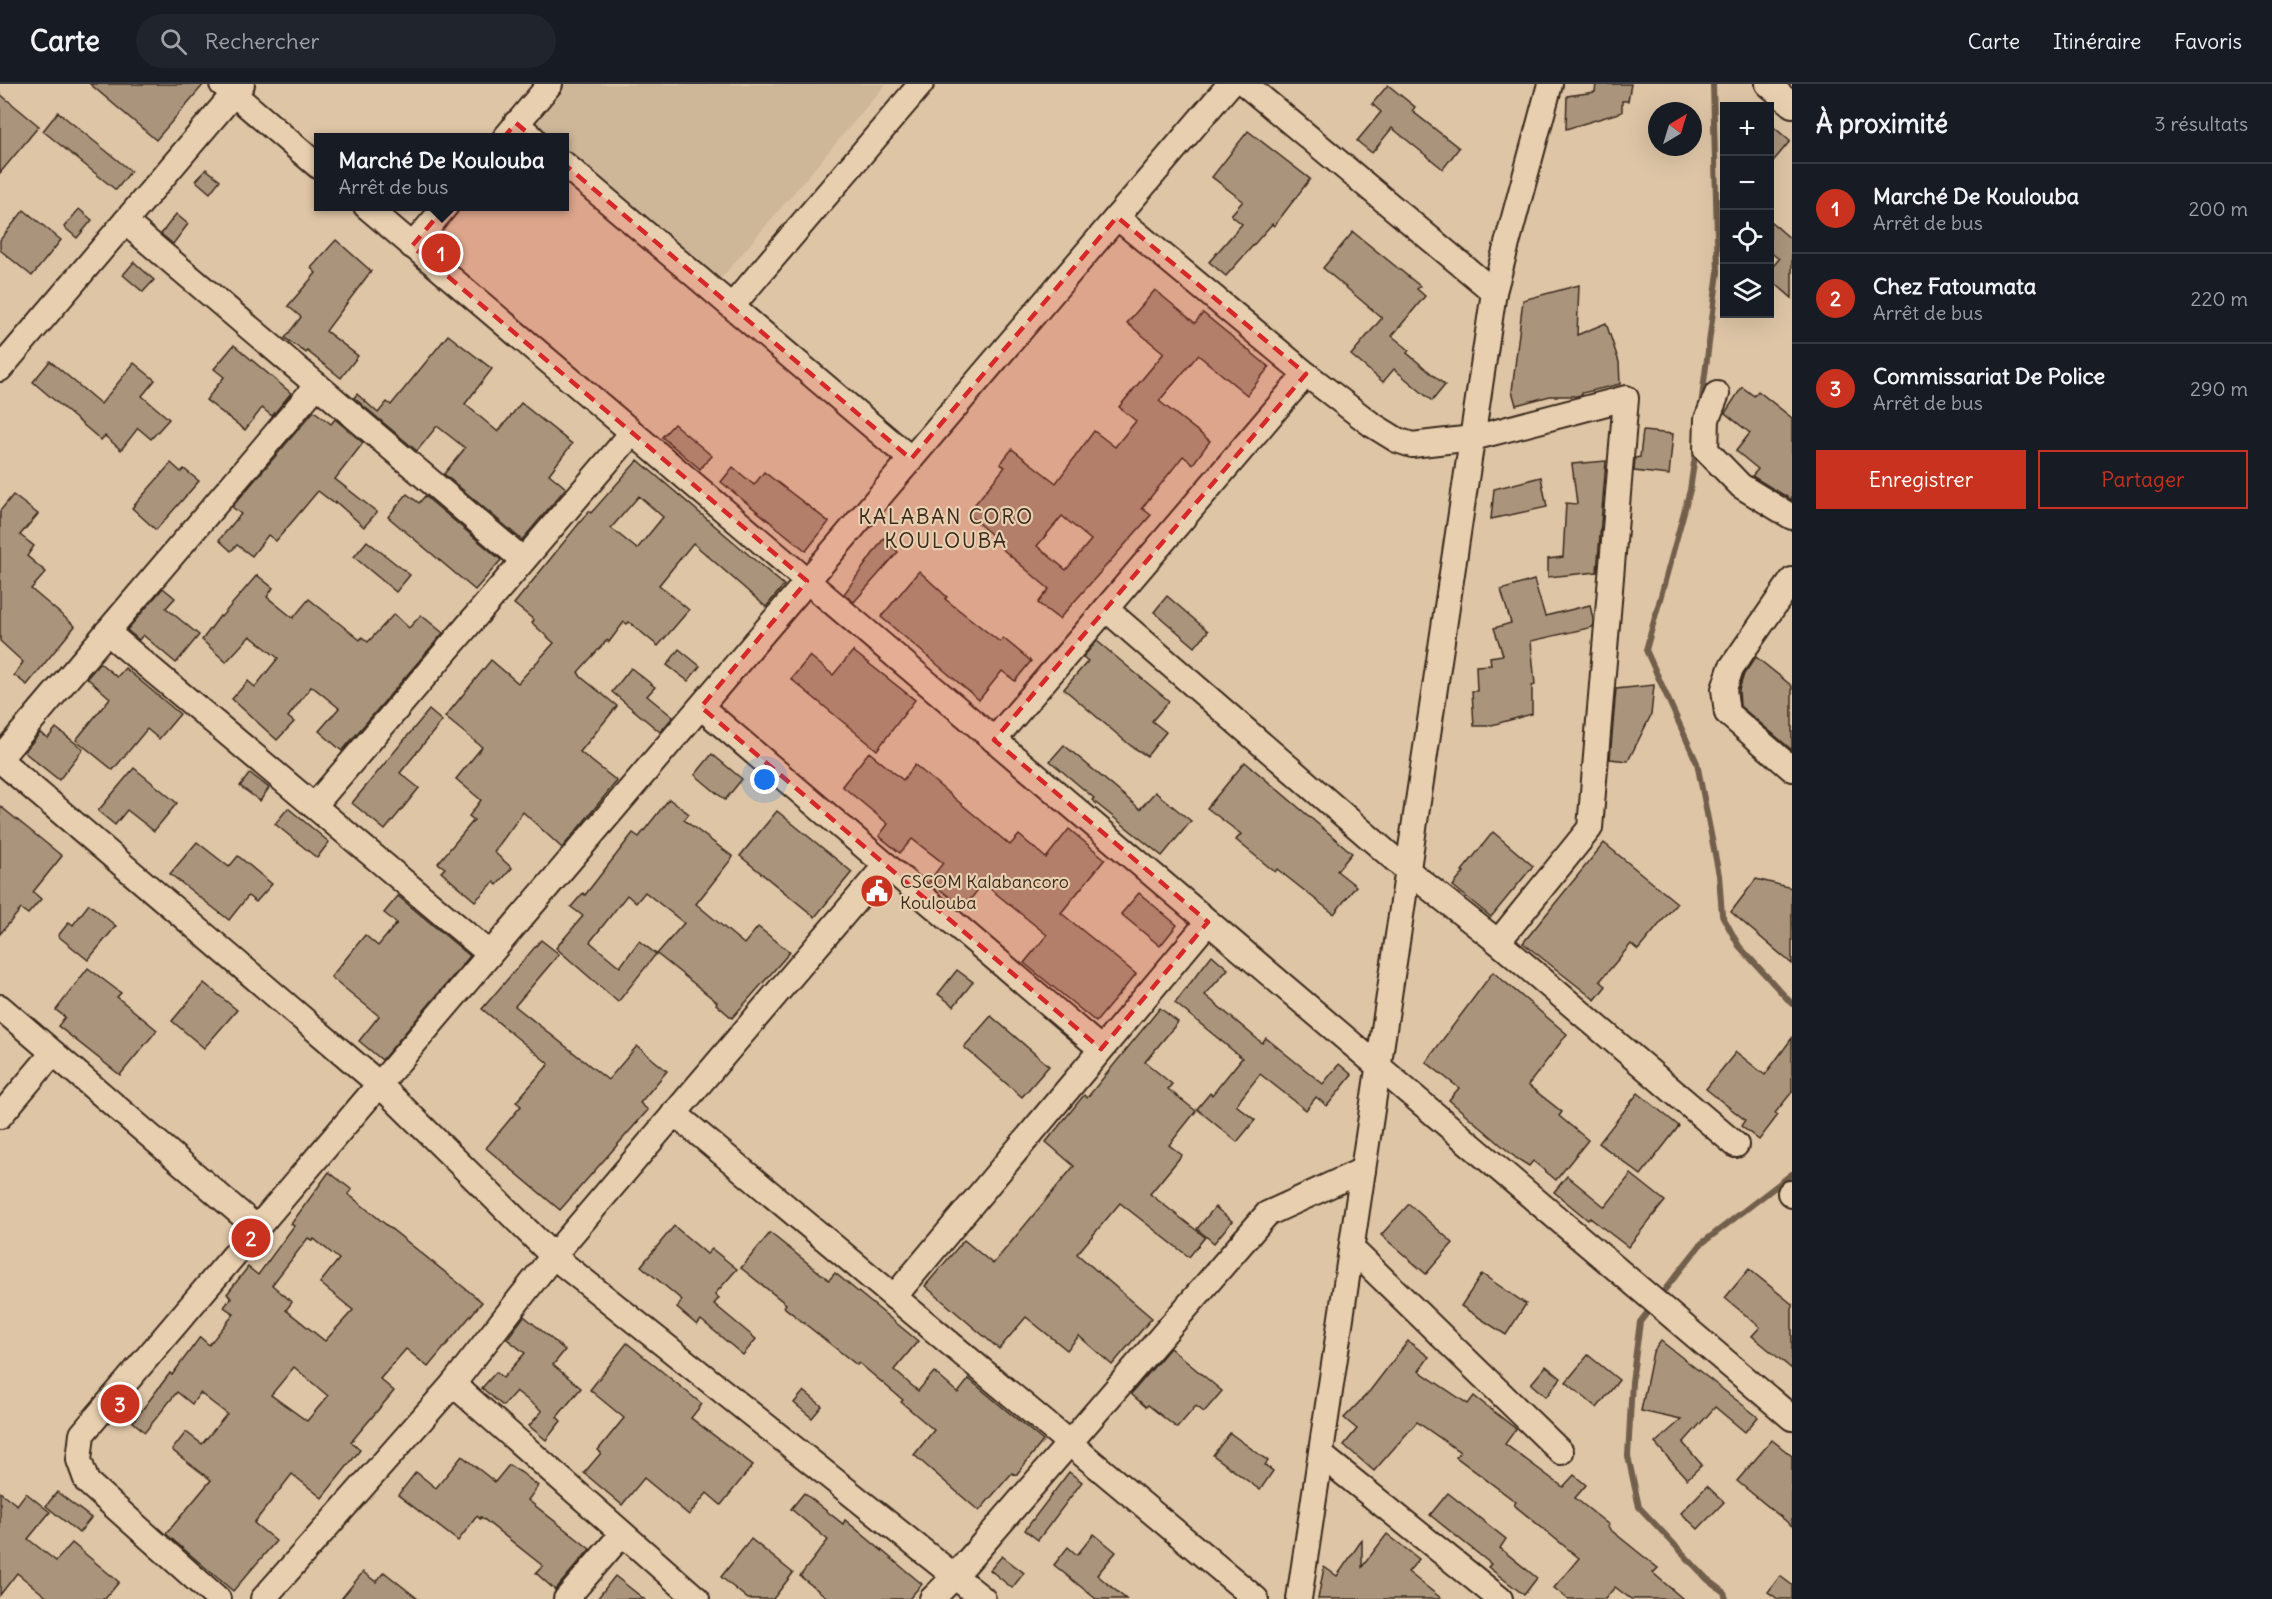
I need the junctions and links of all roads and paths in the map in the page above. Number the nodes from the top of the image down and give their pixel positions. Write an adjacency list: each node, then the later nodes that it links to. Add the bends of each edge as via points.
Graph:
1 (550, 84): 9 (street)
2 (921, 84): 18 (street)
3 (1230, 84): 14 (street)
4 (1245, 84): 17 (street)
5 (1550, 84): 17 (street)
6 (1768, 84): 8 (street)
7 (232, 87): 10 (street); 15 (street)
8 (1792, 105)
9 (518, 133)
10 (314, 162)
11 (569, 168): 18 (street)
12 (371, 211): 16 (street)
13 (443, 211): 16 (street)
14 (1117, 217): 20 (street); 25 (street)
15 (125, 222): 19 (street); 21 (street)
16 (412, 246): 23 (street)
17 (1494, 292): 24 (street)
18 (732, 306): 25 (street)
19 (0, 369)
20 (1306, 374): 24 (street, via 1396,440 1412,445); 30 (street)
21 (318, 385): 27 (street); 31 (street)
22 (1716, 394): 26 (street, via 1707,419 1706,450 1742,486)
23 (632, 433): 27 (street); 29 (street)
24 (1473, 438): 38 (street); 40 (street, via 1626,398 1590,828)
25 (911, 459): 29 (street)
26 (1792, 518)
27 (524, 560): 36 (street)
28 (1792, 580): 35 (street, via 1731,668 1724,689 1727,713)
29 (807, 581): 32 (street); 33 (street)
30 (1106, 609): 33 (street); 38 (street)
31 (107, 632): 34 (street); 36 (street)
32 (701, 707): 37 (street); 41 (street)
33 (994, 740): 39 (street)
34 (0, 759): 46 (street)
35 (1792, 769)
36 (314, 806): 41 (street)
37 (885, 865): 43 (street); 47 (street)
38 (1408, 871): 40 (street); 45 (street)
39 (1208, 922): 43 (street); 45 (street)
40 (1498, 942): 49 (street)
41 (490, 954): 46 (street)
42 (0, 1007): 44 (street)
43 (1101, 1049): 54 (street)
44 (53, 1053): 48 (street); 51 (street)
45 (1378, 1069): 50 (street); 56 (street)
46 (379, 1084): 51 (street); 53 (street)
47 (674, 1113): 53 (street); 54 (street)
48 (0, 1116)
49 (1736, 1145)
50 (1363, 1170): 52 (street); 57 (street, via 1267,1214)
51 (258, 1228): 62 (street, via 82,1434 79,1460 87,1482)
52 (1352, 1249): 58 (street); 59 (street)
53 (553, 1256): 55 (street); 61 (street)
54 (894, 1297): 57 (street)
55 (453, 1384): 60 (street); 63 (street)
56 (1792, 1418)
57 (1070, 1443): 61 (street); 68 (street)
58 (1561, 1452)
59 (1321, 1455): 69 (street); 70 (street)
60 (622, 1534): 64 (street); 65 (street)
61 (954, 1577): 66 (street); 67 (street)
62 (218, 1599)
63 (263, 1599)
64 (567, 1599)
65 (697, 1599)
66 (932, 1599)
67 (983, 1599)
68 (1256, 1599)
69 (1299, 1599)
70 (1500, 1599)

